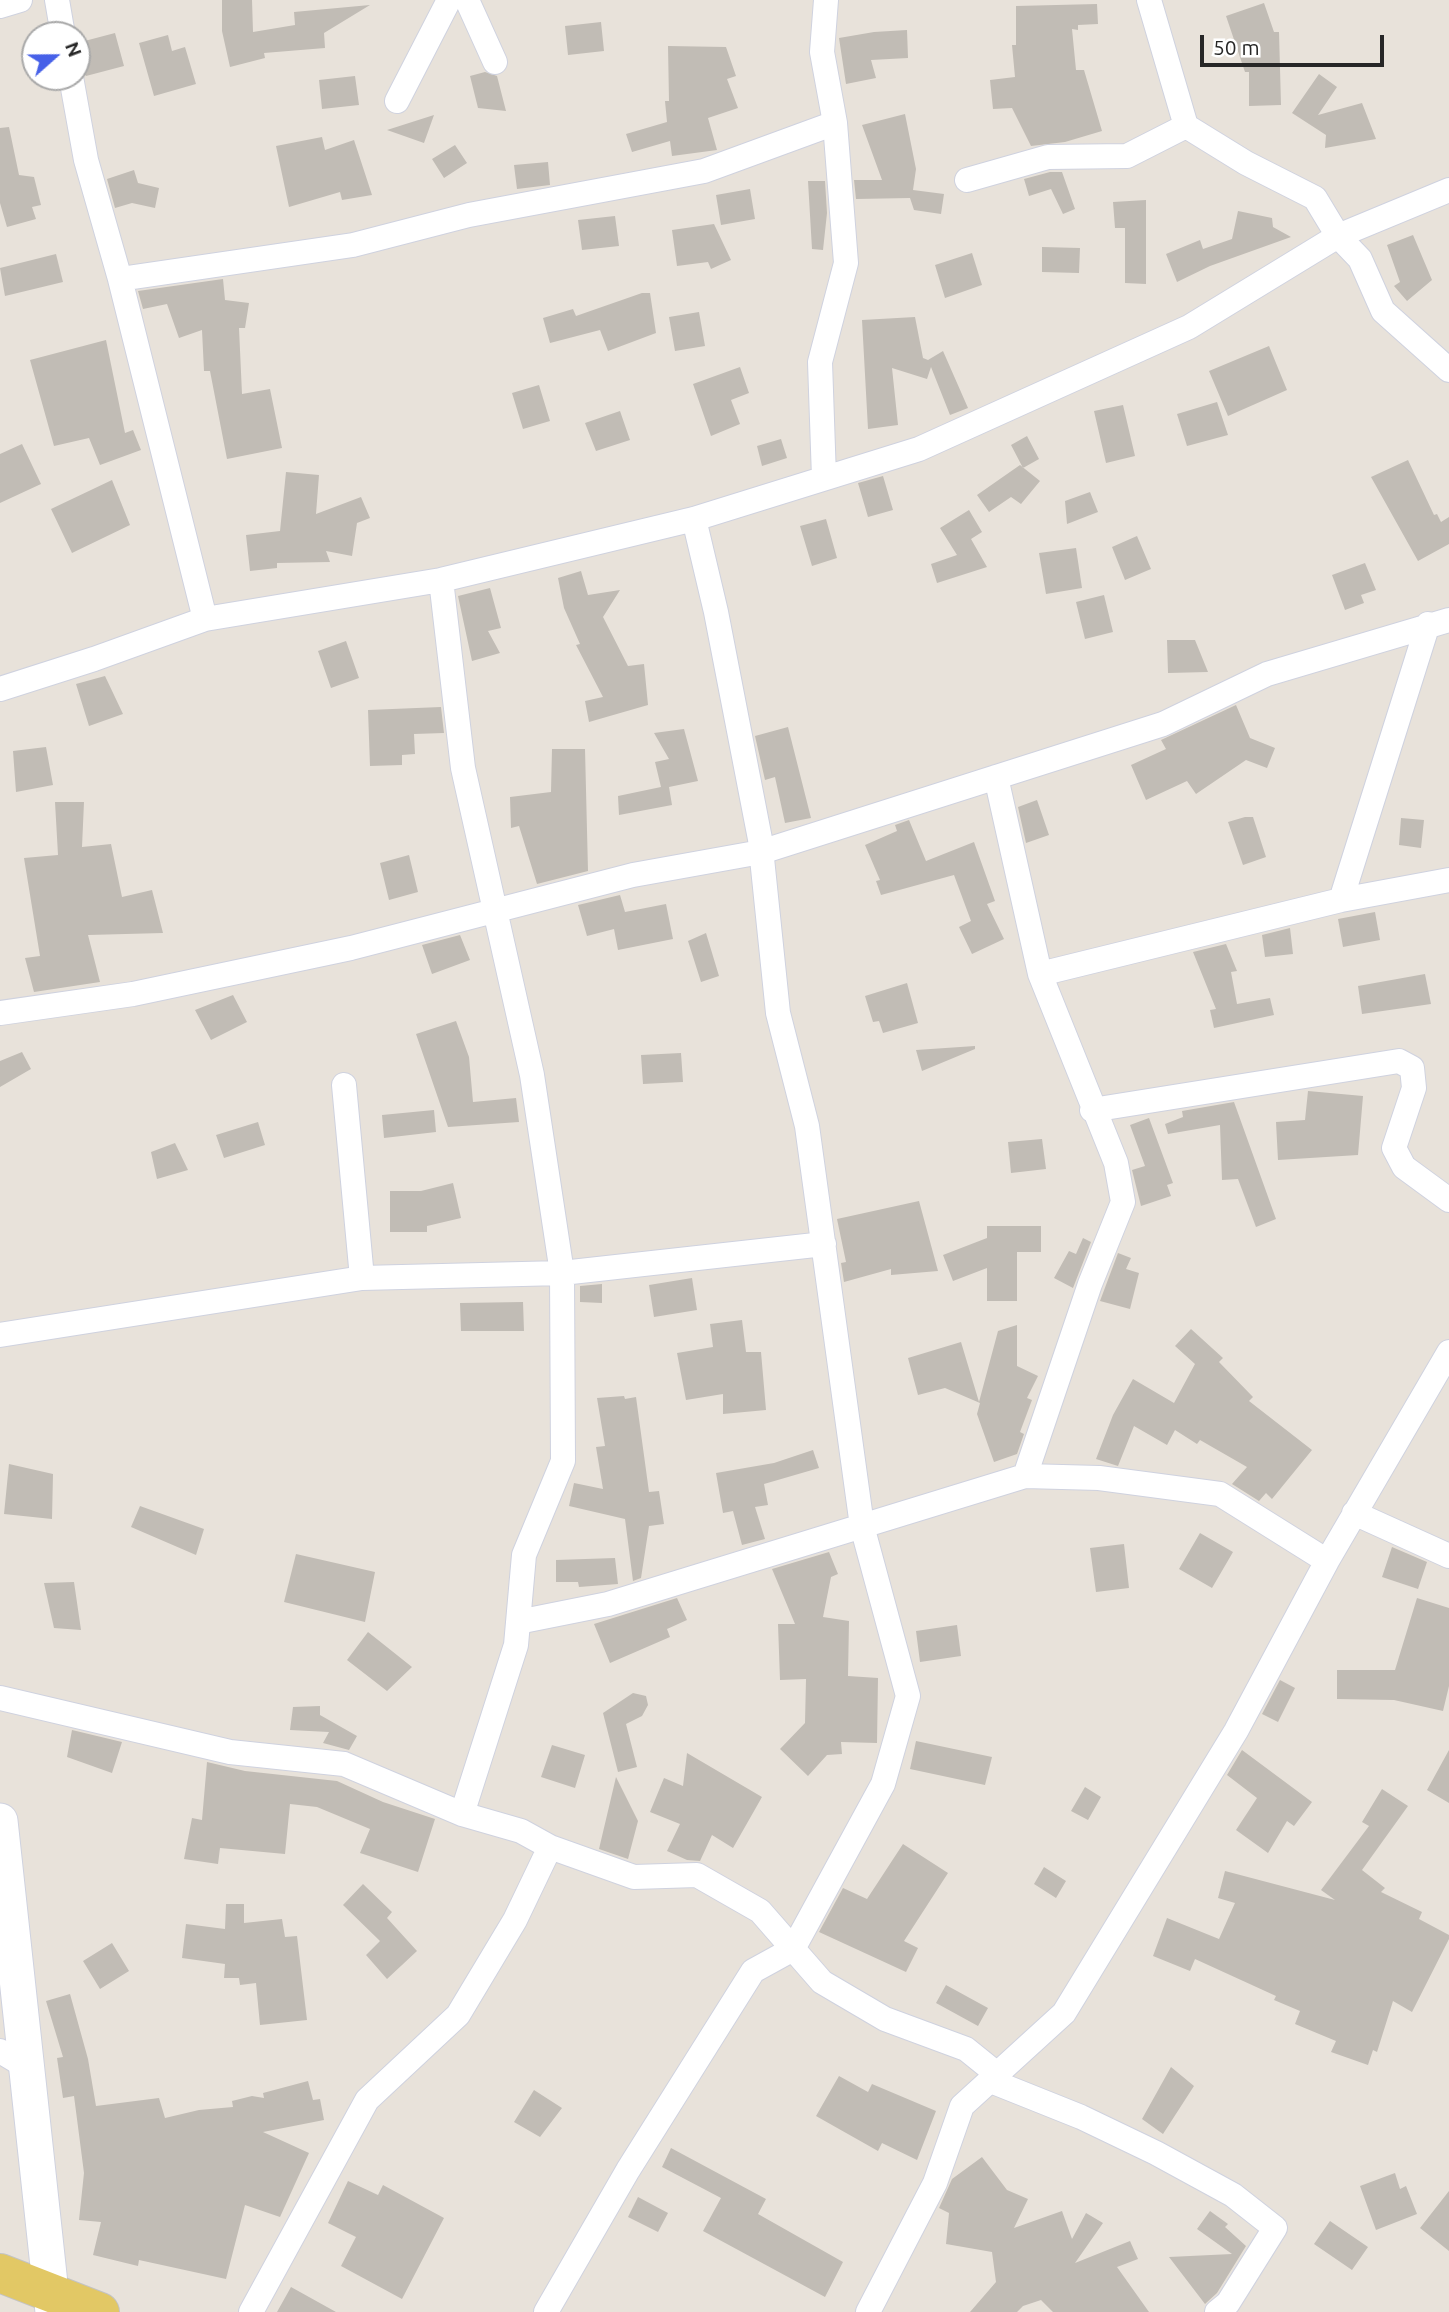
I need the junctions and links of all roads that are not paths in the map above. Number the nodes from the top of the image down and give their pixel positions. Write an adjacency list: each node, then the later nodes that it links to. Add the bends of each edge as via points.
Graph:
1 (20, 0): 7 (street)
2 (57, 0): 8 (street)
3 (449, 0): 11 (street)
4 (467, 0): 9 (street)
5 (826, 0): 12 (street, via 822,52)
6 (1149, 0): 13 (street)
7 (0, 6)
8 (61, 21)
9 (495, 62)
10 (74, 91): 17 (street, via 86,160)
11 (397, 101)
12 (835, 123): 17 (street, via 704,171 469,215 353,245); 19 (street, via 846,263 820,362)
13 (1186, 126): 14 (street, via 1127,156 1048,157); 16 (street, via 1315,198)
14 (967, 180)
15 (1449, 190): 16 (street)
16 (1338, 236): 18 (street, via 1360,259 1383,311); 19 (street, via 1189,327 919,449)
17 (120, 279): 22 (street)
18 (1449, 370)
19 (824, 478): 20 (street)
20 (694, 519): 21 (street); 26 (street)
21 (441, 580): 22 (street); 29 (street, via 463,768)
22 (205, 619): 24 (street)
23 (1438, 622): 25 (street, via 1267,674 1163,724); 28 (street)
24 (0, 689)
25 (996, 777): 26 (street); 30 (street)
26 (761, 852): 29 (street, via 633,875); 35 (street, via 778,1013 807,1126)
27 (1449, 880): 28 (street)
28 (1340, 900): 30 (street)
29 (496, 912): 31 (street, via 133,994); 36 (street, via 532,1075)
30 (1040, 974): 33 (street)
31 (0, 1013)
32 (344, 1085): 37 (street)
33 (1092, 1110): 34 (street, via 1399,1060 1412,1069 1414,1088 1394,1148 1404,1167); 40 (street, via 1116,1163 1123,1202)
34 (1449, 1200)
35 (824, 1244): 36 (street); 42 (street)
36 (562, 1273): 37 (street); 45 (street, via 563,1461 524,1555)
37 (362, 1278): 38 (street)
38 (0, 1335)
39 (1449, 1352): 41 (street)
40 (1024, 1476): 42 (street); 44 (street, via 1099,1478 1220,1494)
41 (1354, 1513): 43 (street); 44 (street)
42 (862, 1526): 45 (street, via 608,1604); 50 (street, via 908,1696 883,1784)
43 (1449, 1556)
44 (1327, 1561): 52 (street, via 1236,1731 1065,2013)
45 (518, 1622): 47 (street, via 516,1646)
46 (0, 1698): 47 (street, via 230,1752 344,1764)
47 (462, 1814): 49 (street, via 521,1831)
48 (0, 1821): 51 (street)
49 (550, 1847): 50 (street, via 634,1877 697,1875 760,1910); 56 (street, via 515,1920 458,2015 367,2100)
50 (793, 1949): 52 (street, via 822,1982 885,2019 966,2049); 57 (street, via 754,1971 628,2170)
51 (13, 2059): 54 (street)
52 (996, 2074): 58 (street, via 962,2106 935,2183); 59 (street, via 996,2083 1081,2117 1233,2195 1275,2228 1228,2303)
53 (0, 2273): 54 (main road)
54 (51, 2301): 55 (main road)
55 (100, 2312)
56 (251, 2312)
57 (546, 2312)
58 (868, 2312)
59 (1217, 2312)

